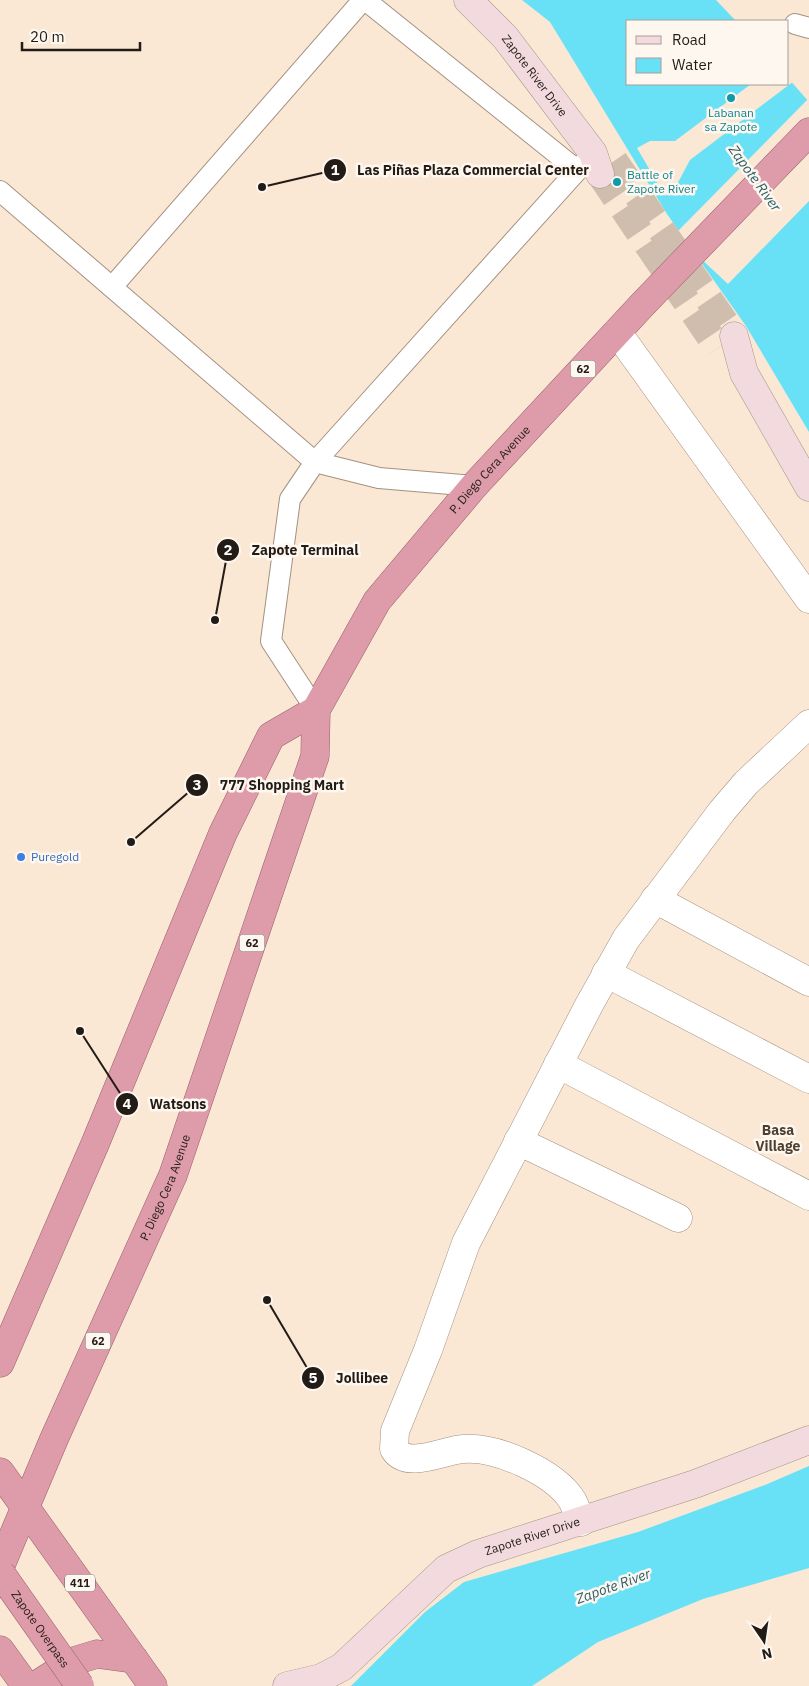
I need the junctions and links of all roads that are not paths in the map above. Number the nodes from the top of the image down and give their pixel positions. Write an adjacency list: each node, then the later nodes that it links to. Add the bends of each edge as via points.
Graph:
1 (364, 0): 4 (lane); 6 (lane)
2 (468, 0): 4 (main road, Zapote River Drive, via 505,37)
3 (809, 132): 7 (highway, P. Diego Cera Avenue / 62)
4 (596, 163): 9 (lane)
5 (0, 191): 6 (lane)
6 (112, 287): 9 (lane)
7 (617, 332): 10 (highway, P. Diego Cera Avenue / 62); 12 (street)
8 (726, 342): 11 (main road)
9 (315, 462): 10 (lane, via 379,478); 13 (lane, via 290,499 272,641)
10 (474, 486): 13 (highway, P. Diego Cera Avenue / 62, via 377,601)
11 (809, 486)
12 (809, 599)
13 (316, 710): 23 (highway, via 271,736 223,834); 28 (highway, P. Diego Cera Avenue / 62, via 316,756 173,1175)
14 (809, 724): 15 (street, via 746,783)
15 (655, 899): 16 (street); 17 (street)
16 (606, 973): 18 (street); 19 (street)
17 (809, 982)
18 (558, 1064): 20 (street); 21 (street)
19 (809, 1079)
20 (518, 1141): 22 (street); 29 (street, via 466,1243 395,1431 394,1447 399,1454 412,1458 464,1449 492,1451 545,1476 572,1500)
21 (809, 1196)
22 (678, 1218)
23 (34, 1285): 24 (highway); 25 (highway)
24 (0, 1316)
25 (0, 1363)
26 (809, 1440): 29 (main road, Zapote River Drive, via 695,1484)
27 (0, 1472): 28 (highway, 411)
28 (26, 1507): 30 (highway, P. Diego Cera Avenue / 62); 33 (highway, 411)
29 (581, 1522): 38 (main road, Zapote River Drive, via 478,1554 446,1568 342,1667 322,1678)
30 (0, 1567)
31 (0, 1572): 36 (highway, Zapote Overpass, bridge)
32 (0, 1650): 34 (highway)
33 (134, 1659): 35 (highway, via 97,1654 74,1661); 37 (highway, 411)
34 (26, 1686)
35 (35, 1686)
36 (80, 1686)
37 (153, 1686)
38 (287, 1686)

